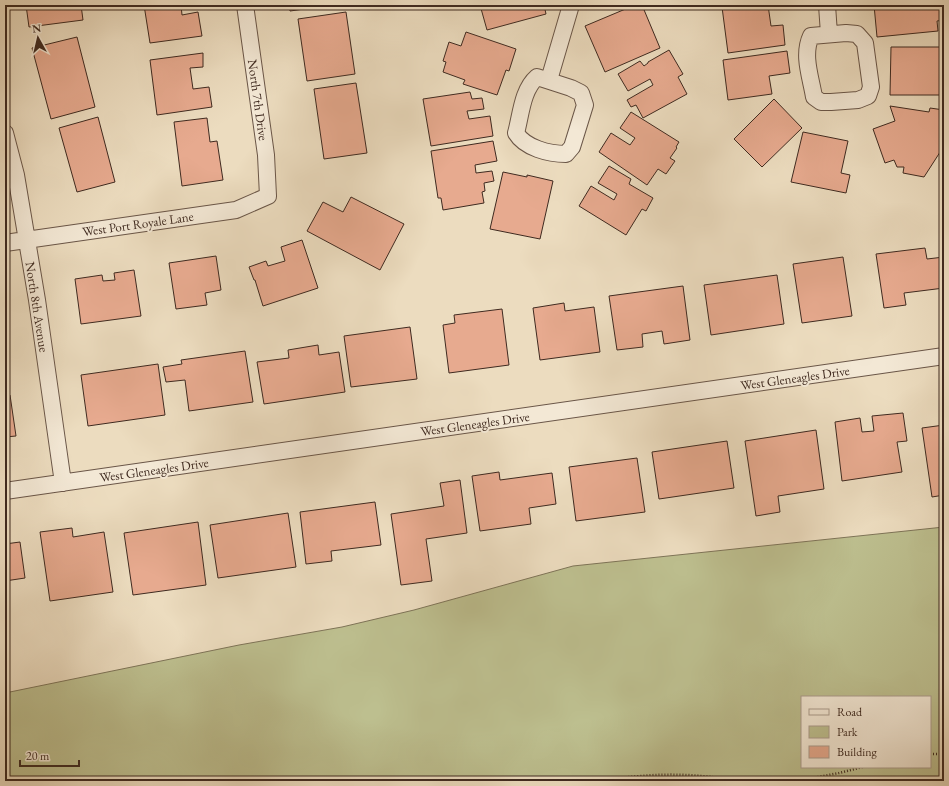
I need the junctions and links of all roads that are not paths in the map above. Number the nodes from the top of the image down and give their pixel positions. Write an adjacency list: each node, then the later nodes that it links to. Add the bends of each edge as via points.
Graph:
1 (245, 5): 7 (street, North 7th Drive, via 266,155)
2 (571, 5): 5 (street)
3 (827, 5): 4 (street)
4 (829, 34): 4 (street, via 811,36 807,44 814,97 821,102 831,102 858,100 868,96 871,87 866,43 857,34)
5 (549, 80): 5 (street, via 537,77 532,82 527,91 516,133 520,140 529,145 555,154 566,154 572,147 585,105 581,94)
6 (5, 133): 8 (street, North 8th Avenue, via 16,176)
7 (268, 196): 8 (street, West Port Royale Lane, via 236,210)
8 (27, 240): 9 (street, West Port Royale Lane); 11 (street, North 8th Avenue)
9 (5, 243)
10 (944, 356): 11 (street, West Gleneagles Drive)
11 (63, 483): 12 (street, West Gleneagles Drive)
12 (5, 491)

